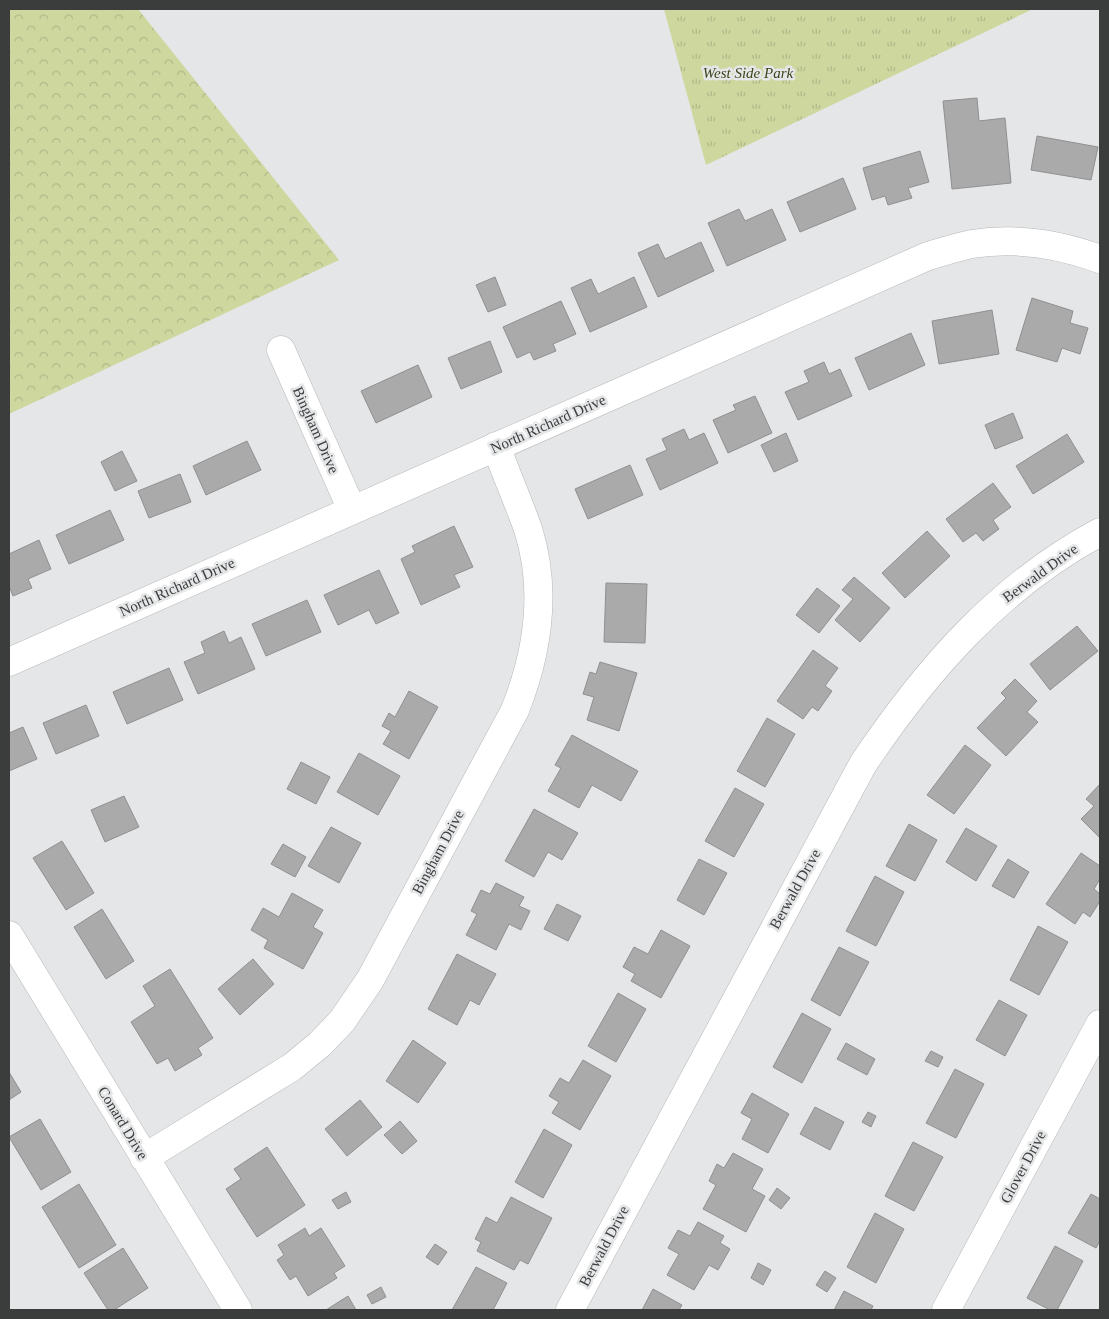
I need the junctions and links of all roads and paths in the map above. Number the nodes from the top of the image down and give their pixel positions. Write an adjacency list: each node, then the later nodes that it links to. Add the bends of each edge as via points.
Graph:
1 (1099, 258): 3 (street, North Richard Drive, via 1060,246 1018,241 972,244 928,256)
2 (281, 350): 4 (street, Bingham Drive)
3 (496, 446): 4 (street, North Richard Drive); 9 (street, Bingham Drive, via 528,530 535,558 539,602 534,650 515,710 370,980 342,1021 292,1067)
4 (352, 510): 6 (street, North Richard Drive)
5 (1100, 532): 11 (street, Berwald Drive, via 1046,566 976,623 929,672 894,718 849,790)
6 (9, 662)
7 (9, 936): 9 (street, Conard Drive)
8 (1100, 1024): 12 (street, Glover Drive)
9 (144, 1158): 10 (street, Conard Drive)
10 (238, 1310)
11 (570, 1310)
12 (946, 1310)

